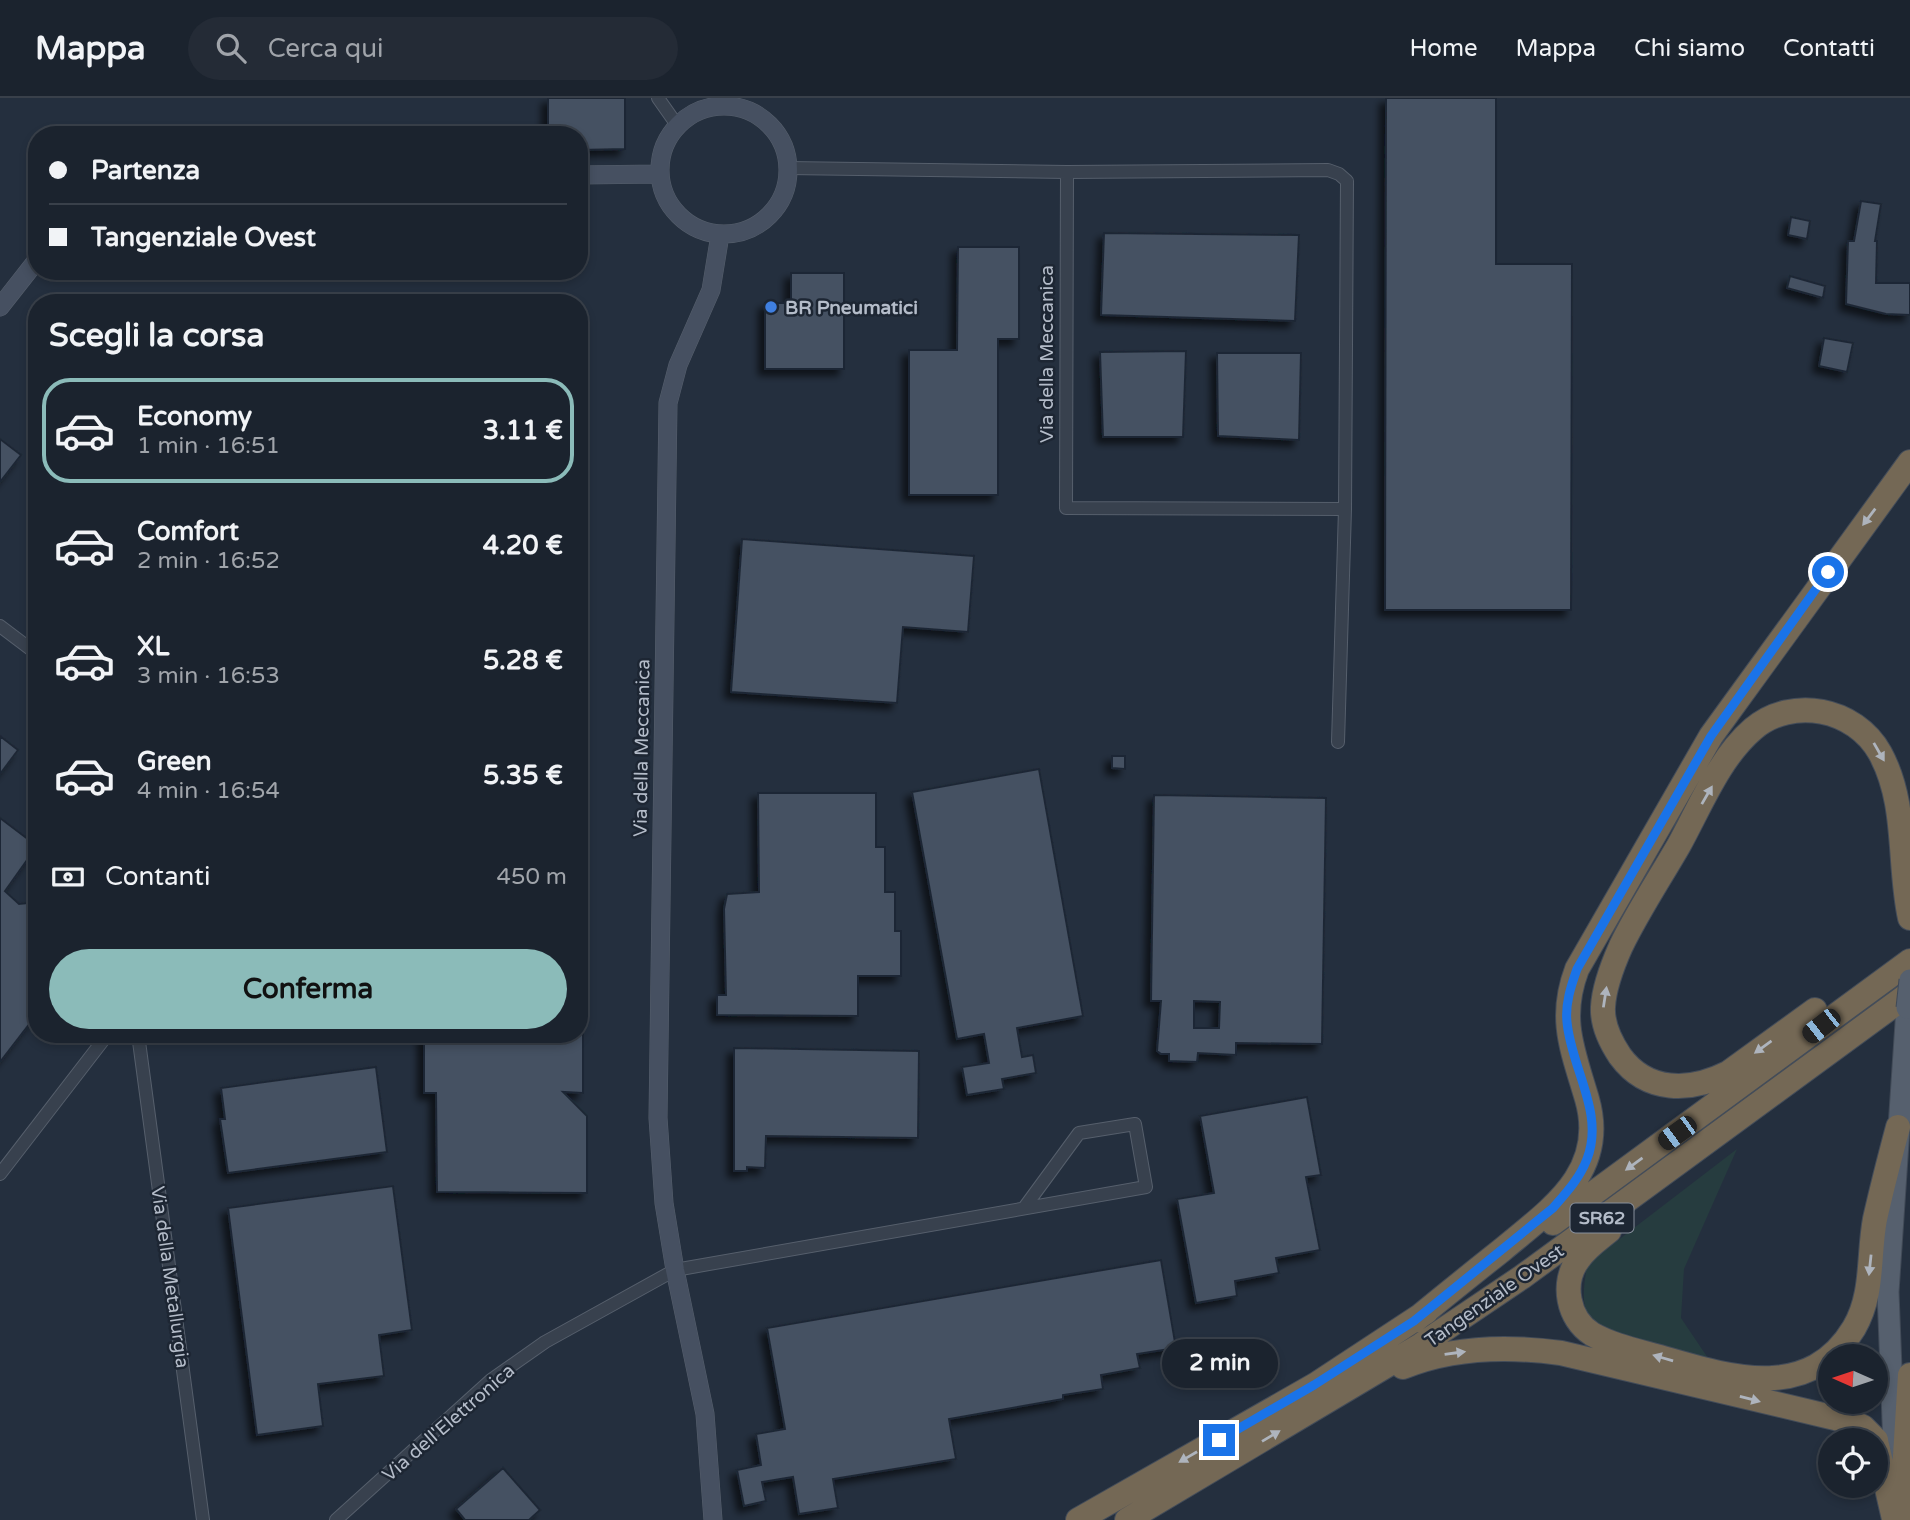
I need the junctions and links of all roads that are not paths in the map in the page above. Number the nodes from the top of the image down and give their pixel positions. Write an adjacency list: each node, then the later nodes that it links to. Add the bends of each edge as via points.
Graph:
1 (657, 98): 5 (street)
2 (701, 98): 5 (street)
3 (746, 98): 4 (street)
4 (760, 116): 5 (street, via 738,107 713,106); 6 (street, via 785,148)
5 (683, 120): 8 (street, via 666,139)
6 (788, 168): 7 (street); 10 (street, via 780,203 769,217 738,234)
7 (1067, 172): 14 (street, via 1328,170 1347,181); 14 (street, Via della Meccanica, via 1066,508)
8 (659, 174): 9 (street); 10 (street, via 665,197 678,216 697,229)
9 (588, 175)
10 (720, 235): 28 (street, Via della Meccanica, via 711,290 678,365 668,403 665,461 658,1118)
11 (28, 271): 12 (street)
12 (0, 307)
13 (1910, 462): 29 (highway, one-way to 29, via 1722,719 1577,969 1566,1020 1593,1132 1580,1174 1553,1208)
14 (1345, 509): 17 (street)
15 (0, 626): 16 (street)
16 (28, 647)
17 (1338, 742)
18 (1910, 918): 20 (highway, one-way to 18, via 1817,1008 1728,1073 1684,1087 1658,1085 1633,1071 1613,1046 1604,1019 1605,993 1622,945 1725,762 1750,732 1770,717 1792,710 1821,711 1866,733 1880,753 1894,788)
19 (1910, 961): 20 (highway, Tangenziale Ovest / SR62)
20 (1898, 979): 21 (main road, bridge); 29 (highway, Tangenziale Ovest / SR62, one-way to 29)
21 (1909, 1007): 22 (highway, Tangenziale Ovest / SR62); 25 (main road)
22 (1851, 1033): 25 (highway, one-way to 22, via 1875,1222 1861,1313 1844,1341 1816,1364 1778,1378 1730,1377 1615,1344 1591,1333 1576,1318 1569,1289 1583,1253); 31 (highway, Tangenziale Ovest / SR62, via 1522,1276)
23 (101, 1043): 26 (street)
24 (139, 1043): 35 (street, Via della Metallurgia)
25 (1898, 1127): 34 (main road, via 1888,1292)
26 (0, 1174)
27 (1024, 1208): 27 (street, via 1146,1187 1135,1124 1079,1133); 28 (street)
28 (675, 1270): 36 (street, Via dell'Elettronica, via 545,1342 491,1380); 37 (street, Via della Meccanica, via 705,1414)
29 (1414, 1321): 38 (highway, Tangenziale Ovest, one-way to 38, via 1314,1385)
30 (1910, 1375): 34 (highway)
31 (1344, 1391): 32 (highway, one-way to 32, via 1439,1356 1493,1349 1543,1350); 39 (highway, Tangenziale Ovest, one-way to 31)
32 (1864, 1428)
33 (1888, 1467): 34 (highway)
34 (1896, 1485): 40 (highway)
35 (203, 1520)
36 (336, 1520)
37 (713, 1520)
38 (1078, 1520)
39 (1127, 1520)
40 (1898, 1520)

